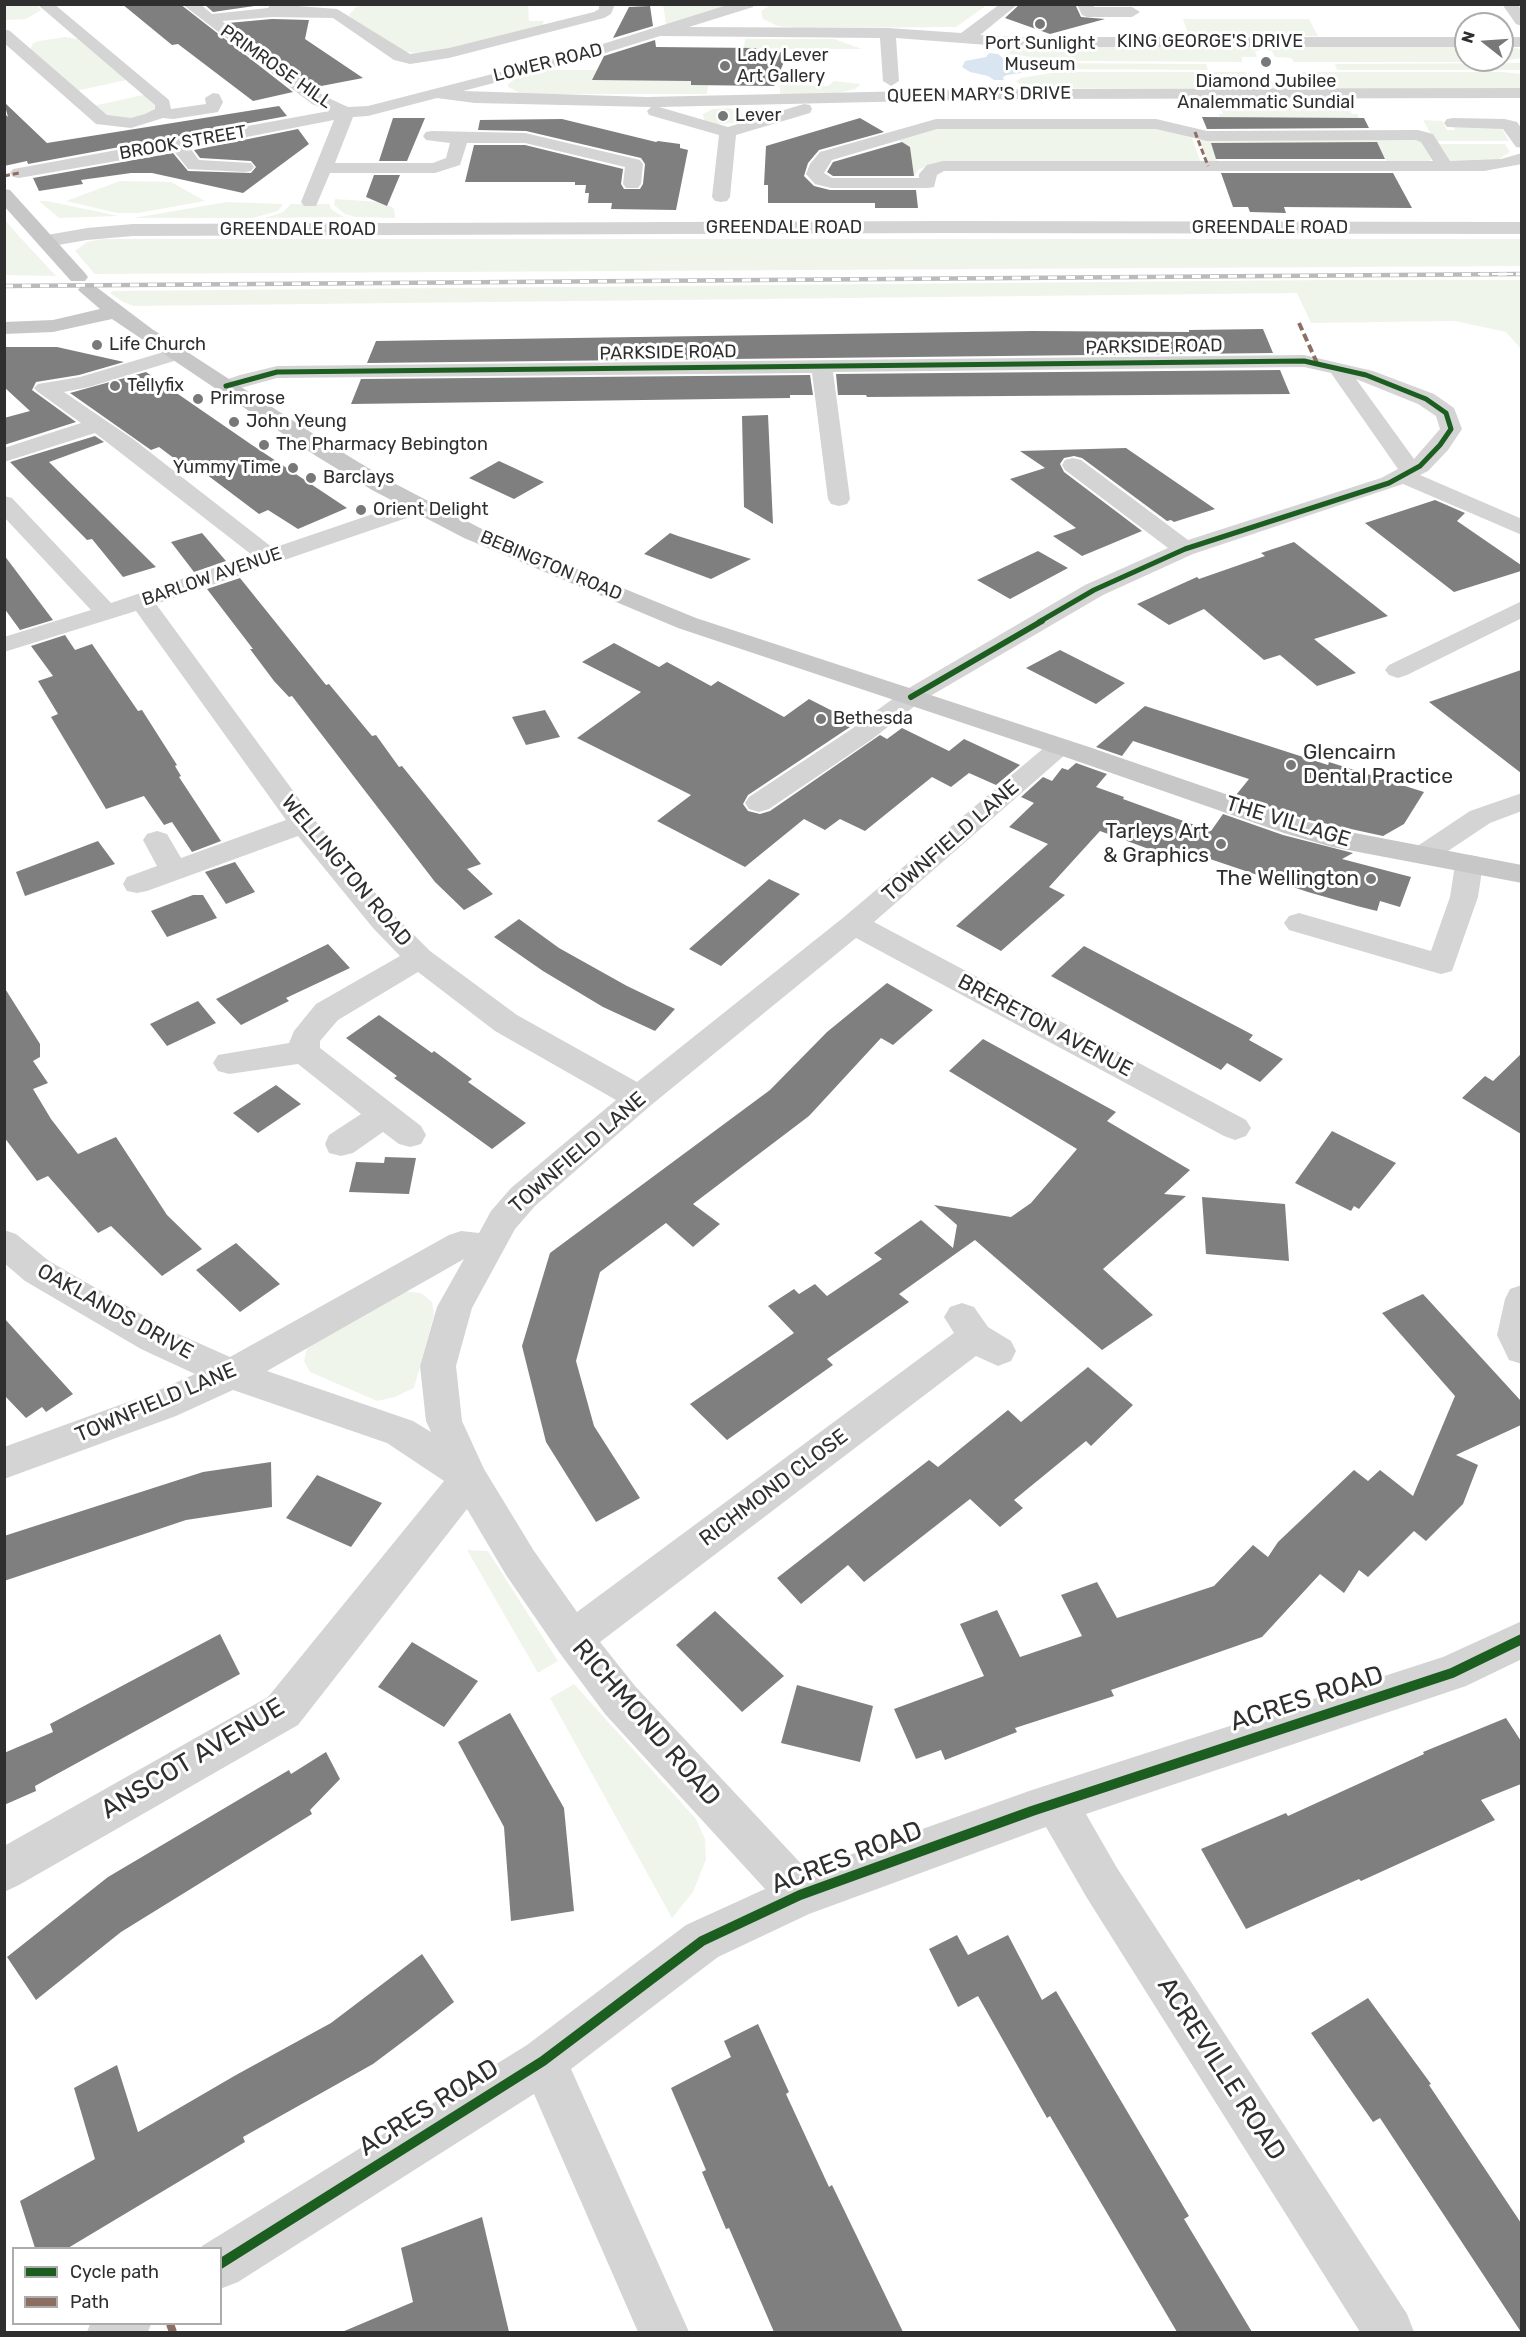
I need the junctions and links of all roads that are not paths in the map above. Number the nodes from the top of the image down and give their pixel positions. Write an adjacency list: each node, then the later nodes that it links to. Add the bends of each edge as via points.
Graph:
1 (44, 4): 29 (street, via 165,106)
2 (189, 4): 12 (street, PRIMROSE HILL)
3 (353, 4): 10 (street)
4 (607, 4): 20 (street, via 606,11 599,15)
5 (1011, 4): 18 (street)
6 (1085, 4): 11 (street, via 1087,12)
7 (1509, 4): 13 (street)
8 (747, 5): 14 (street, LOWER ROAD); 15 (street, via 746,13 751,20)
9 (275, 8): 10 (street); 12 (street)
10 (321, 12): 20 (street, via 337,15 400,57 422,59)
11 (1132, 12)
12 (208, 19): 28 (street, PRIMROSE HILL, via 318,100)
13 (1521, 21)
14 (662, 32): 15 (street, KING GEORGE'S DRIVE); 21 (street, LOWER ROAD)
15 (774, 33): 16 (street, KING GEORGE'S DRIVE)
16 (888, 33): 18 (street, KING GEORGE'S DRIVE); 22 (street)
17 (4, 34): 29 (street, via 102,120 120,123)
18 (964, 39): 19 (street, KING GEORGE'S DRIVE)
19 (1454, 42)
20 (489, 43): 21 (street)
21 (534, 68): 23 (street, LOWER ROAD)
22 (891, 81)
23 (437, 93): 27 (street, QUEEN MARY'S DRIVE, via 476,98); 28 (street, LOWER ROAD, via 368,111)
24 (1521, 93): 26 (street, QUEEN MARY'S DRIVE)
25 (213, 98): 29 (street, via 212,108)
26 (843, 98): 27 (street, QUEEN MARY'S DRIVE); 31 (street)
27 (619, 101): 31 (street)
28 (346, 112): 35 (street, BROOK STREET); 43 (street, PRIMROSE HILL)
29 (153, 116): 35 (street)
30 (1453, 123): 34 (street, via 1511,126)
31 (728, 132): 47 (street)
32 (432, 136): 33 (street)
33 (459, 138): 37 (street); 40 (street, via 525,138)
34 (1521, 143)
35 (171, 145): 42 (street, via 194,165); 44 (street, BROOK STREET)
36 (1521, 158): 41 (street, via 1508,172)
37 (454, 161): 38 (street); 43 (street, via 435,168)
38 (477, 161)
39 (544, 161): 40 (street)
40 (622, 161): 45 (street, via 634,164)
41 (1445, 166): 41 (street, via 943,166 928,174 928,183 831,183 815,174 826,156 936,124 1156,124 1207,135 1413,129 1427,138)
42 (245, 167)
43 (323, 168): 48 (street, PRIMROSE HILL)
44 (19, 174)
45 (632, 184)
46 (4, 194): 50 (main road, BEBINGTON ROAD)
47 (721, 197)
48 (310, 202)
49 (1521, 228): 50 (street, GREENDALE ROAD, via 144,230)
50 (47, 241): 51 (main road, BEBINGTON ROAD, via 83,283)
51 (115, 312): 52 (main road, via 53,326); 53 (main road, BEBINGTON ROAD)
52 (4, 328)
53 (177, 354): 56 (main road, BEBINGTON ROAD); 57 (street, via 82,383 45,388)
54 (822, 366): 55 (street, PARKSIDE ROAD, via 1304,361); 56 (street, PARKSIDE ROAD, via 277,372); 61 (street)
55 (1337, 367): 60 (street); 60 (street, PARKSIDE ROAD, via 1426,399 1446,413 1451,429 1420,466)
56 (226, 386): 63 (main road, BEBINGTON ROAD, via 324,451)
57 (97, 425): 58 (street); 66 (street)
58 (4, 455)
59 (1073, 465): 65 (street)
60 (1407, 473): 64 (street); 65 (street, PARKSIDE ROAD, via 1389,483)
61 (839, 499)
62 (4, 503): 69 (street)
63 (419, 506): 66 (street, BARLOW AVENUE); 72 (main road, BEBINGTON ROAD, via 472,533 687,623)
64 (1521, 528)
65 (1185, 549): 72 (street, PARKSIDE ROAD, via 1095,590)
66 (272, 558): 67 (street, BARLOW AVENUE)
67 (141, 601): 69 (street, BARLOW AVENUE); 76 (street, WELLINGTON ROAD)
68 (1521, 608): 71 (street)
69 (107, 613): 70 (street, BARLOW AVENUE)
70 (4, 645)
71 (1398, 670)
72 (911, 697): 73 (main road, BEBINGTON ROAD); 75 (street, PARKSIDE ROAD)
73 (1061, 747): 78 (main road, THE VILLAGE, via 1294,827); 84 (street, TOWNFIELD LANE)
74 (1521, 801): 78 (street, via 1480,817)
75 (759, 803)
76 (303, 824): 80 (street); 85 (street, WELLINGTON ROAD, via 383,921)
77 (157, 840): 80 (street)
78 (1423, 855): 79 (main road, THE VILLAGE)
79 (1469, 864): 81 (main road, THE VILLAGE); 83 (street, via 1464,897 1441,964)
80 (174, 871): 82 (street)
81 (1521, 874)
82 (137, 884)
83 (1299, 923)
84 (854, 924): 88 (street, TOWNFIELD LANE); 90 (street, BRERETON AVENUE)
85 (419, 958): 86 (street, via 327,1012 305,1039); 88 (street, WELLINGTON ROAD, via 506,1023)
86 (304, 1052): 87 (street); 89 (street)
87 (229, 1063)
88 (639, 1098): 94 (street, TOWNFIELD LANE, via 523,1197 502,1220)
89 (384, 1115): 91 (street); 92 (street)
90 (1235, 1128)
91 (410, 1135)
92 (341, 1144)
93 (4, 1243): 98 (street, OAKLANDS DRIVE, via 37,1271 85,1301 154,1339)
94 (488, 1247): 98 (street, TOWNFIELD LANE, via 461,1244); 100 (street, RICHMOND ROAD, via 455,1307 438,1366 444,1421)
95 (1521, 1299): 97 (street, via 1515,1335)
96 (978, 1335): 101 (street, RICHMOND CLOSE)
97 (1521, 1350)
98 (231, 1374): 99 (street, TOWNFIELD LANE, via 163,1405); 100 (street, RICHMOND ROAD, via 400,1432)
99 (4, 1463)
100 (469, 1478): 101 (street, RICHMOND ROAD, via 520,1563); 104 (street, ANSCOT AVENUE, via 283,1712)
101 (573, 1639): 105 (street, RICHMOND ROAD, via 620,1700)
102 (1521, 1639): 103 (street, ACRES ROAD, via 1452,1673)
103 (1056, 1804): 105 (street, ACRES ROAD); 109 (street, ACREVILLE ROAD, via 1102,1883)
104 (4, 1870)
105 (800, 1895): 106 (street, ACRES ROAD, via 702,1941)
106 (543, 2061): 107 (street, ACRES ROAD); 108 (street)
107 (222, 2263)
108 (664, 2332)
109 (1389, 2332)

